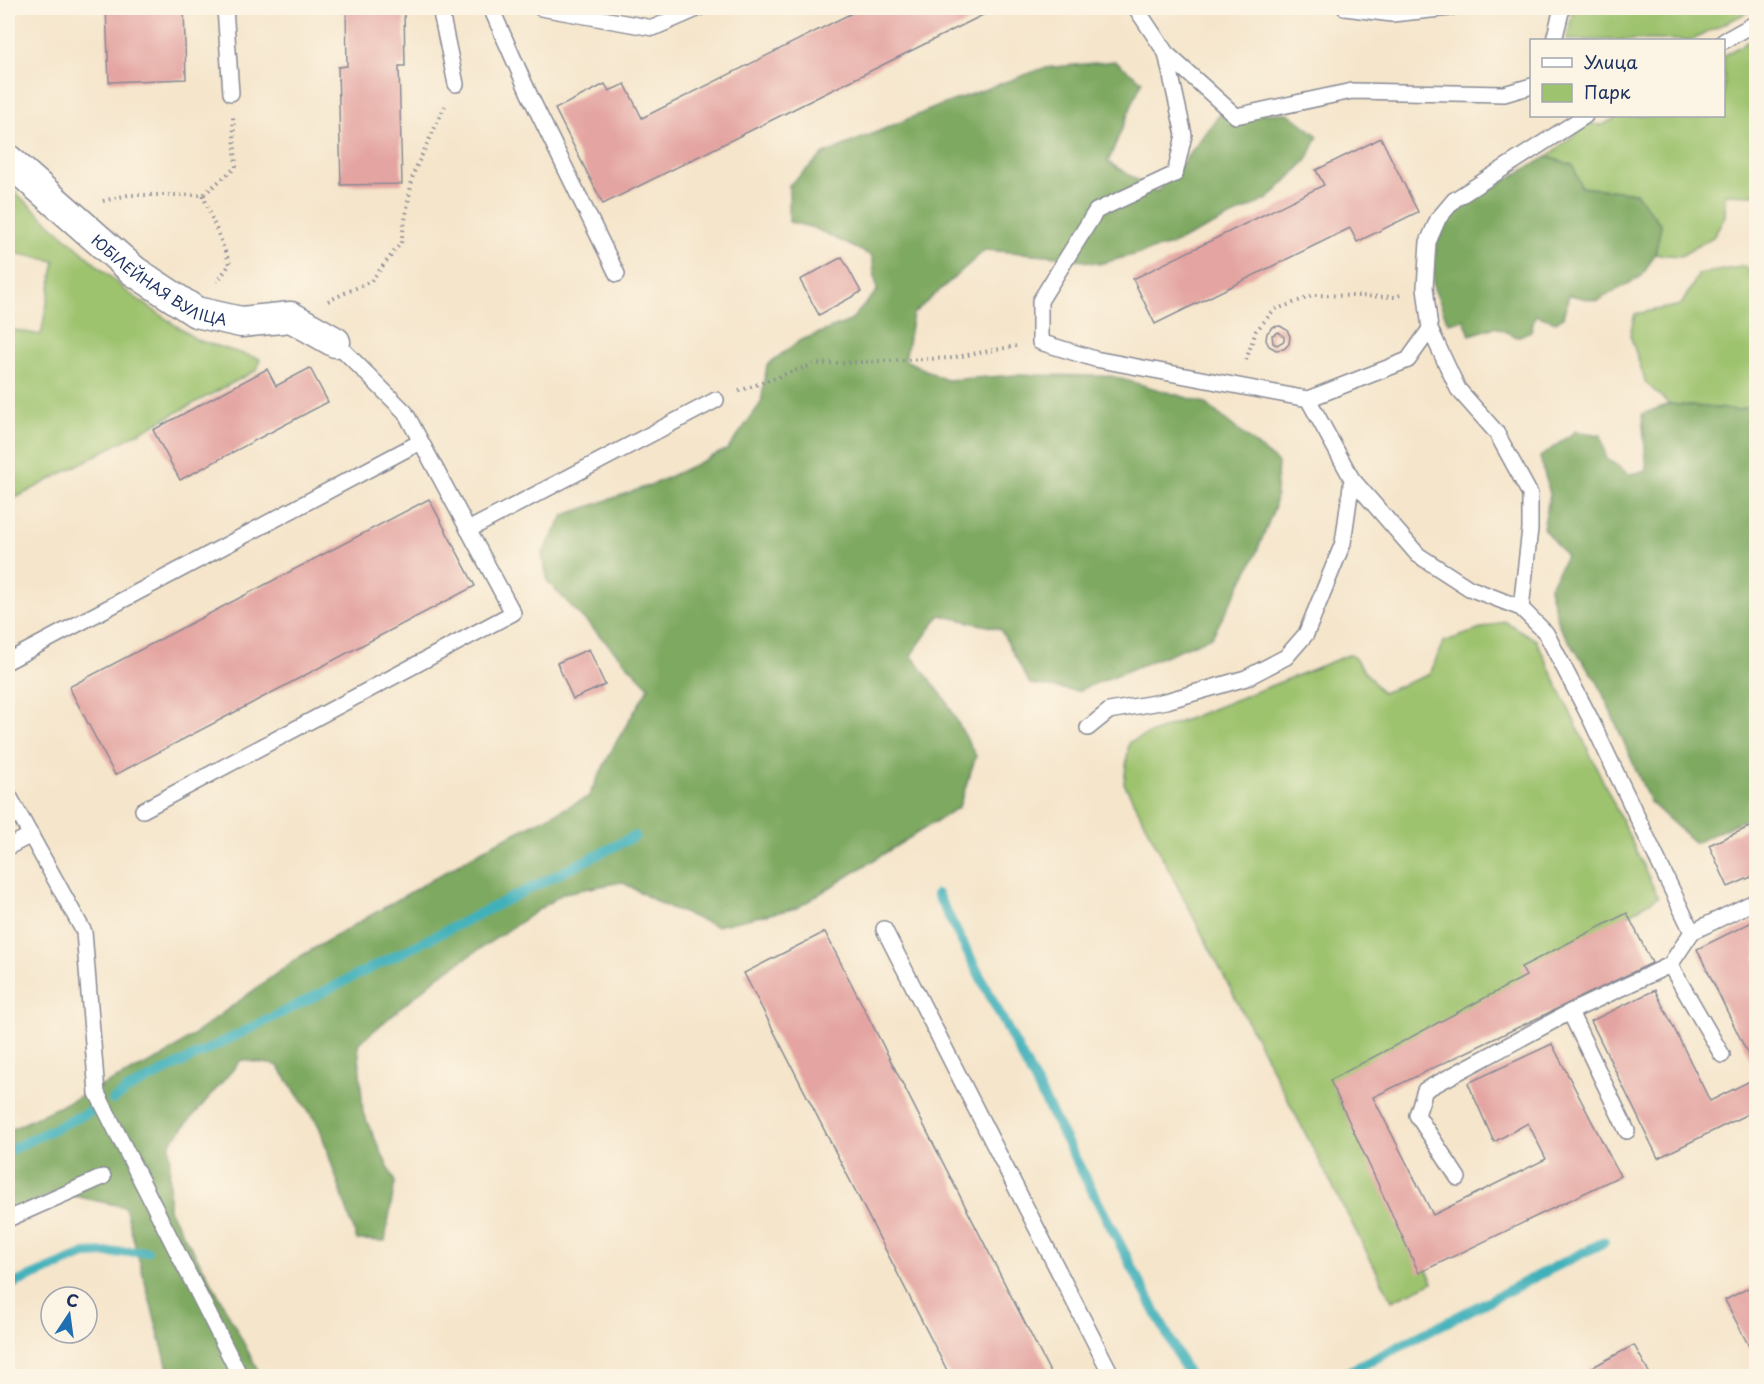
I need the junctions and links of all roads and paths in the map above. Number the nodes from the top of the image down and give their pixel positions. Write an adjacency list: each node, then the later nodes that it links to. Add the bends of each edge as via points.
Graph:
1 (225, 8): 16 (lane)
2 (440, 8): 14 (lane)
3 (491, 8): 21 (lane)
4 (542, 8): 5 (lane, via 653,28)
5 (699, 8)
6 (1136, 8): 13 (lane)
7 (1346, 8): 8 (lane, via 1392,14)
8 (1450, 8)
9 (1562, 8): 11 (lane)
10 (1756, 23): 12 (lane)
11 (1554, 39)
12 (1725, 40)
13 (1166, 52): 15 (lane, via 1236,116 1352,91 1504,94); 27 (lane, via 1184,135 1174,174 1096,211 1040,301)
14 (456, 84): 24 (path, via 413,174 401,243 371,281)
15 (1530, 87)
16 (231, 93): 19 (path, via 237,166)
17 (1577, 117): 22 (lane, via 1454,200 1438,219 1428,242)
18 (8, 160): 20 (street, ЮБІЛЕЙНАЯ ВУЛІЦА)
19 (203, 195): 20 (path, via 128,195); 23 (path, via 230,264)
20 (65, 210): 23 (street, ЮБІЛЕЙНАЯ ВУЛІЦА, via 134,271)
21 (617, 274)
22 (1425, 287): 25 (lane); 28 (path, via 1395,297 1315,295 1274,310 1256,331)
23 (196, 312): 24 (street, ЮБІЛЕЙНАЯ ВУЛІЦА, via 242,322)
24 (291, 317): 26 (street)
25 (1430, 329): 29 (lane, via 1408,360); 34 (lane, via 1458,389 1496,432 1530,494)
26 (335, 342): 31 (lane, via 405,412)
27 (1040, 342): 28 (lane, via 1095,359); 30 (path, via 951,358 814,364)
28 (1236, 386): 29 (lane)
29 (1308, 399): 32 (lane)
30 (716, 400): 33 (lane)
31 (420, 442): 33 (lane); 35 (lane)
32 (1352, 479): 34 (lane, via 1419,555 1469,588); 36 (lane, via 1343,543 1306,634 1286,657 1246,678 1166,701 1110,711)
33 (468, 530): 38 (lane, via 513,613)
34 (1521, 608): 43 (lane, via 1546,633)
35 (8, 661)
36 (1088, 728)
37 (8, 794): 39 (lane)
38 (143, 810)
39 (31, 835): 40 (lane); 51 (lane, via 84,932 97,1093)
40 (8, 848)
41 (1756, 901): 43 (lane)
42 (884, 929): 52 (lane)
43 (1692, 932): 44 (lane)
44 (1670, 965): 45 (lane); 46 (lane)
45 (1570, 1012): 47 (lane); 49 (lane, via 1425,1090 1417,1115)
46 (1722, 1055)
47 (1627, 1131)
48 (103, 1177): 50 (lane)
49 (1458, 1178)
50 (8, 1219)
51 (240, 1377)
52 (1112, 1377)

